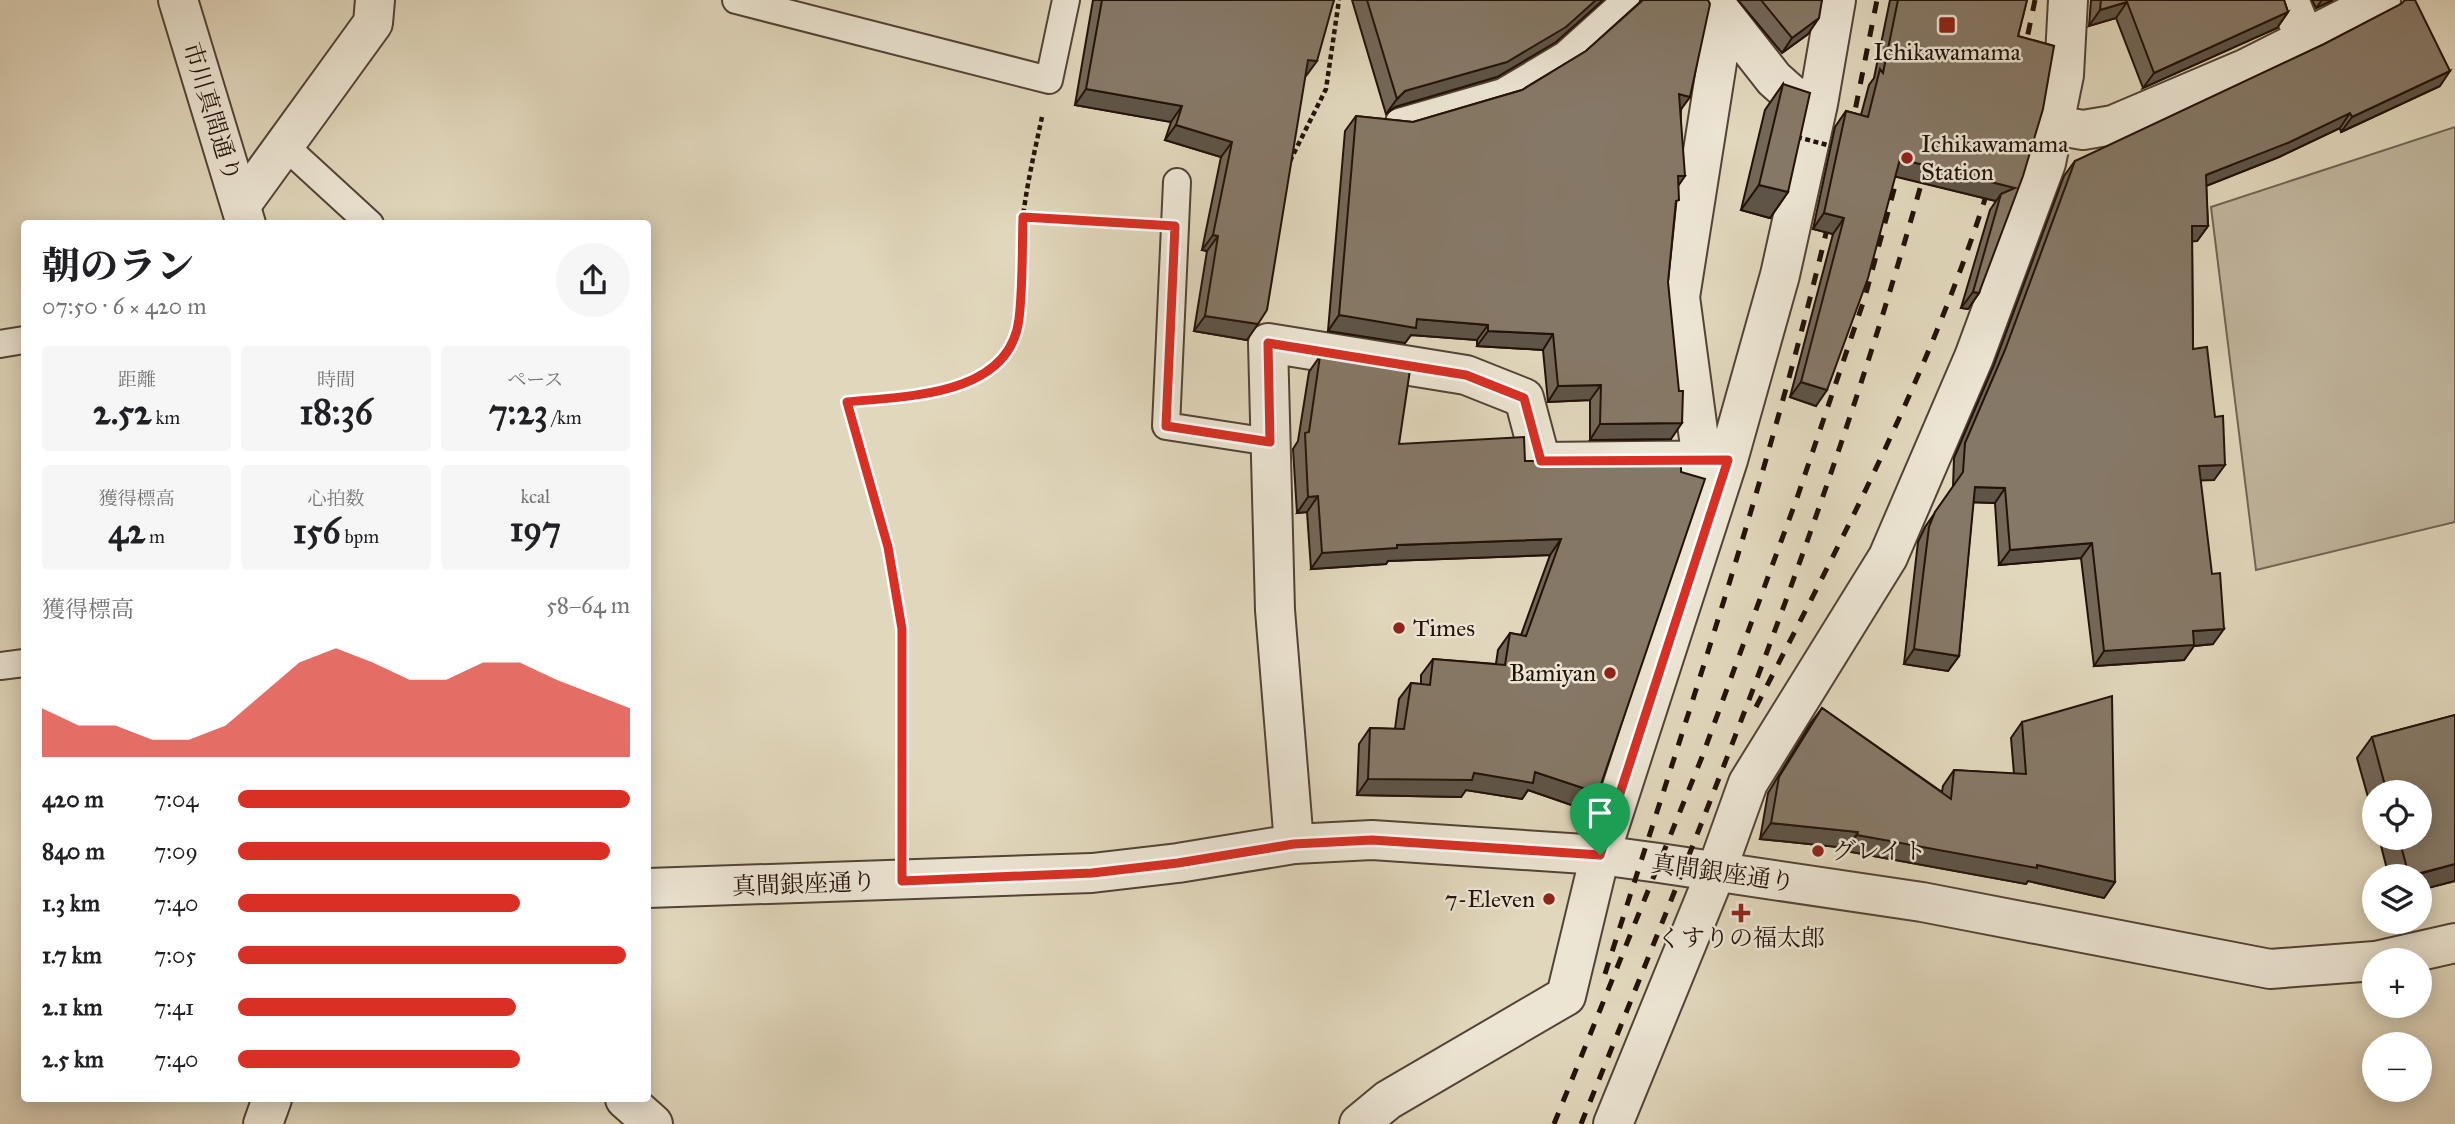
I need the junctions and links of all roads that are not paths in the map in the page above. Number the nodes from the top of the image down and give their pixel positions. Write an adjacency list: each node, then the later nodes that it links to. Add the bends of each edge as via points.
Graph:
1 (177, 0): 17 (street, 市川真間通り)
2 (375, 0): 15 (street, via 373,23)
3 (736, 0): 4 (lane, via 1049,80)
4 (1066, 0)
5 (1626, 0): 13 (lane, via 1565,55 1503,92)
6 (1836, 0): 12 (street)
7 (2068, 0): 14 (street, via 2064,75)
8 (2289, 0): 11 (street)
9 (2381, 0): 11 (street)
10 (1718, 9): 12 (street, via 1774,79 1792,95); 22 (street, via 1680,297)
11 (2305, 39): 14 (street, via 2113,125 2082,130)
12 (1818, 104): 22 (street, via 1780,275)
13 (1399, 122)
14 (2054, 125): 27 (street, via 2046,163 1919,490 1888,557 1748,783)
15 (285, 146): 17 (street); 18 (lane)
16 (1177, 182): 21 (lane, via 1166,426)
17 (243, 215)
18 (366, 220)
19 (21, 340): 20 (lane)
20 (0, 344)
21 (1270, 442): 22 (street, via 1268,343 1466,375 1524,398 1541,461); 25 (street, via 1275,610)
22 (1715, 461): 26 (street)
23 (21, 663): 24 (lane)
24 (0, 666)
25 (1294, 844): 26 (street, 真間銀座通り, via 1372,840); 28 (street, 真間銀座通り, via 1092,873)
26 (1600, 855): 27 (street, 真間銀座通り); 36 (street, via 1566,996 1388,1100)
27 (1716, 872): 31 (street, 真間銀座通り, via 1922,902 2270,969); 37 (street)
28 (651, 888)
29 (2455, 943): 30 (street, 真間銀座通り)
30 (2432, 948)
31 (2362, 962)
32 (271, 1102): 34 (street)
33 (628, 1102): 35 (street)
34 (263, 1124)
35 (653, 1124)
36 (1359, 1124)
37 (1613, 1124)

